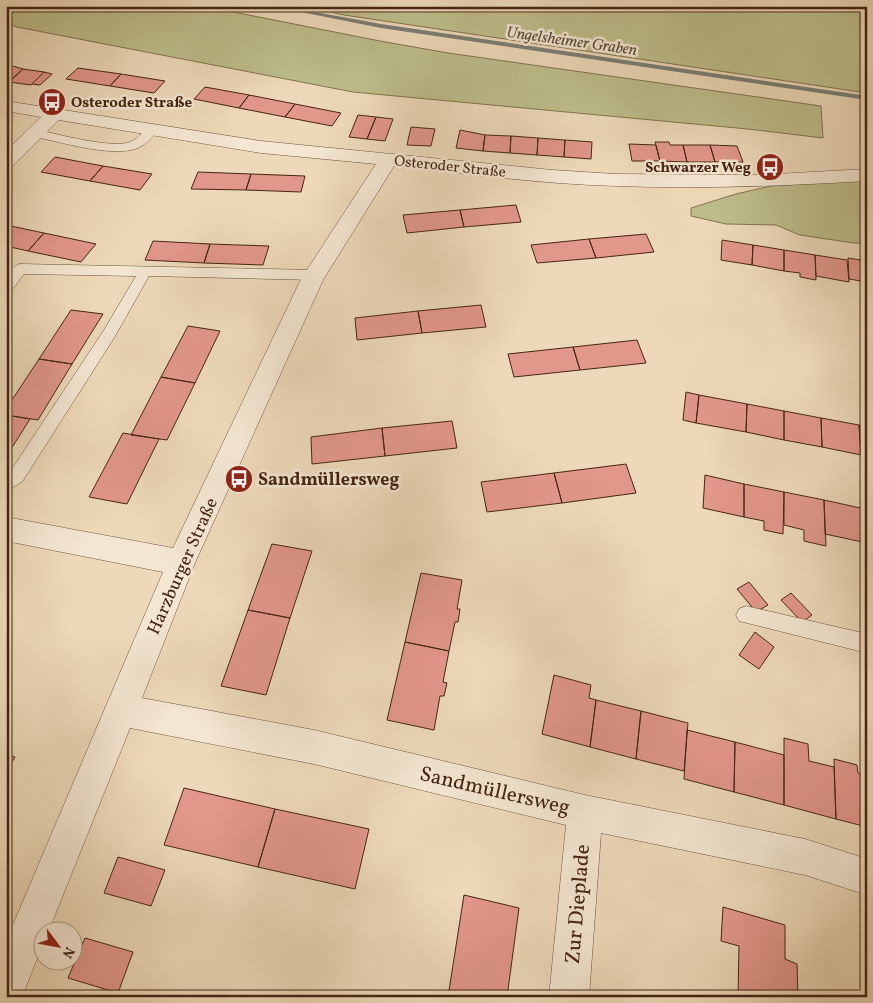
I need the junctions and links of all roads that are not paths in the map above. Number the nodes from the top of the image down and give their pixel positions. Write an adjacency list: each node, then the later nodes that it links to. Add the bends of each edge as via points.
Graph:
1 (6, 106): 2 (street, Osteroder Straße)
2 (55, 114): 3 (street, Osteroder Straße); 4 (street)
3 (152, 130): 4 (lane, via 131,146 117,147); 5 (street, Osteroder Straße)
4 (35, 134): 6 (street)
5 (388, 160): 7 (street, Osteroder Straße, via 616,180 759,181); 9 (street, Harzburger Straße)
6 (6, 162)
7 (867, 175)
8 (146, 272): 9 (lane); 10 (lane, via 20,269); 11 (lane, via 16,477)
9 (315, 275): 13 (street, Harzburger Straße)
10 (6, 287)
11 (6, 484)
12 (6, 528): 13 (street)
13 (181, 563): 16 (street, Harzburger Straße)
14 (746, 615): 15 (lane)
15 (867, 644)
16 (121, 710): 17 (street, Sandmüllersweg, via 314,747); 19 (street, Harzburger Straße)
17 (585, 812): 18 (street, Sandmüllersweg, via 805,857); 20 (street, Zur Dieplade)
18 (867, 877)
19 (6, 988)
20 (569, 997)

